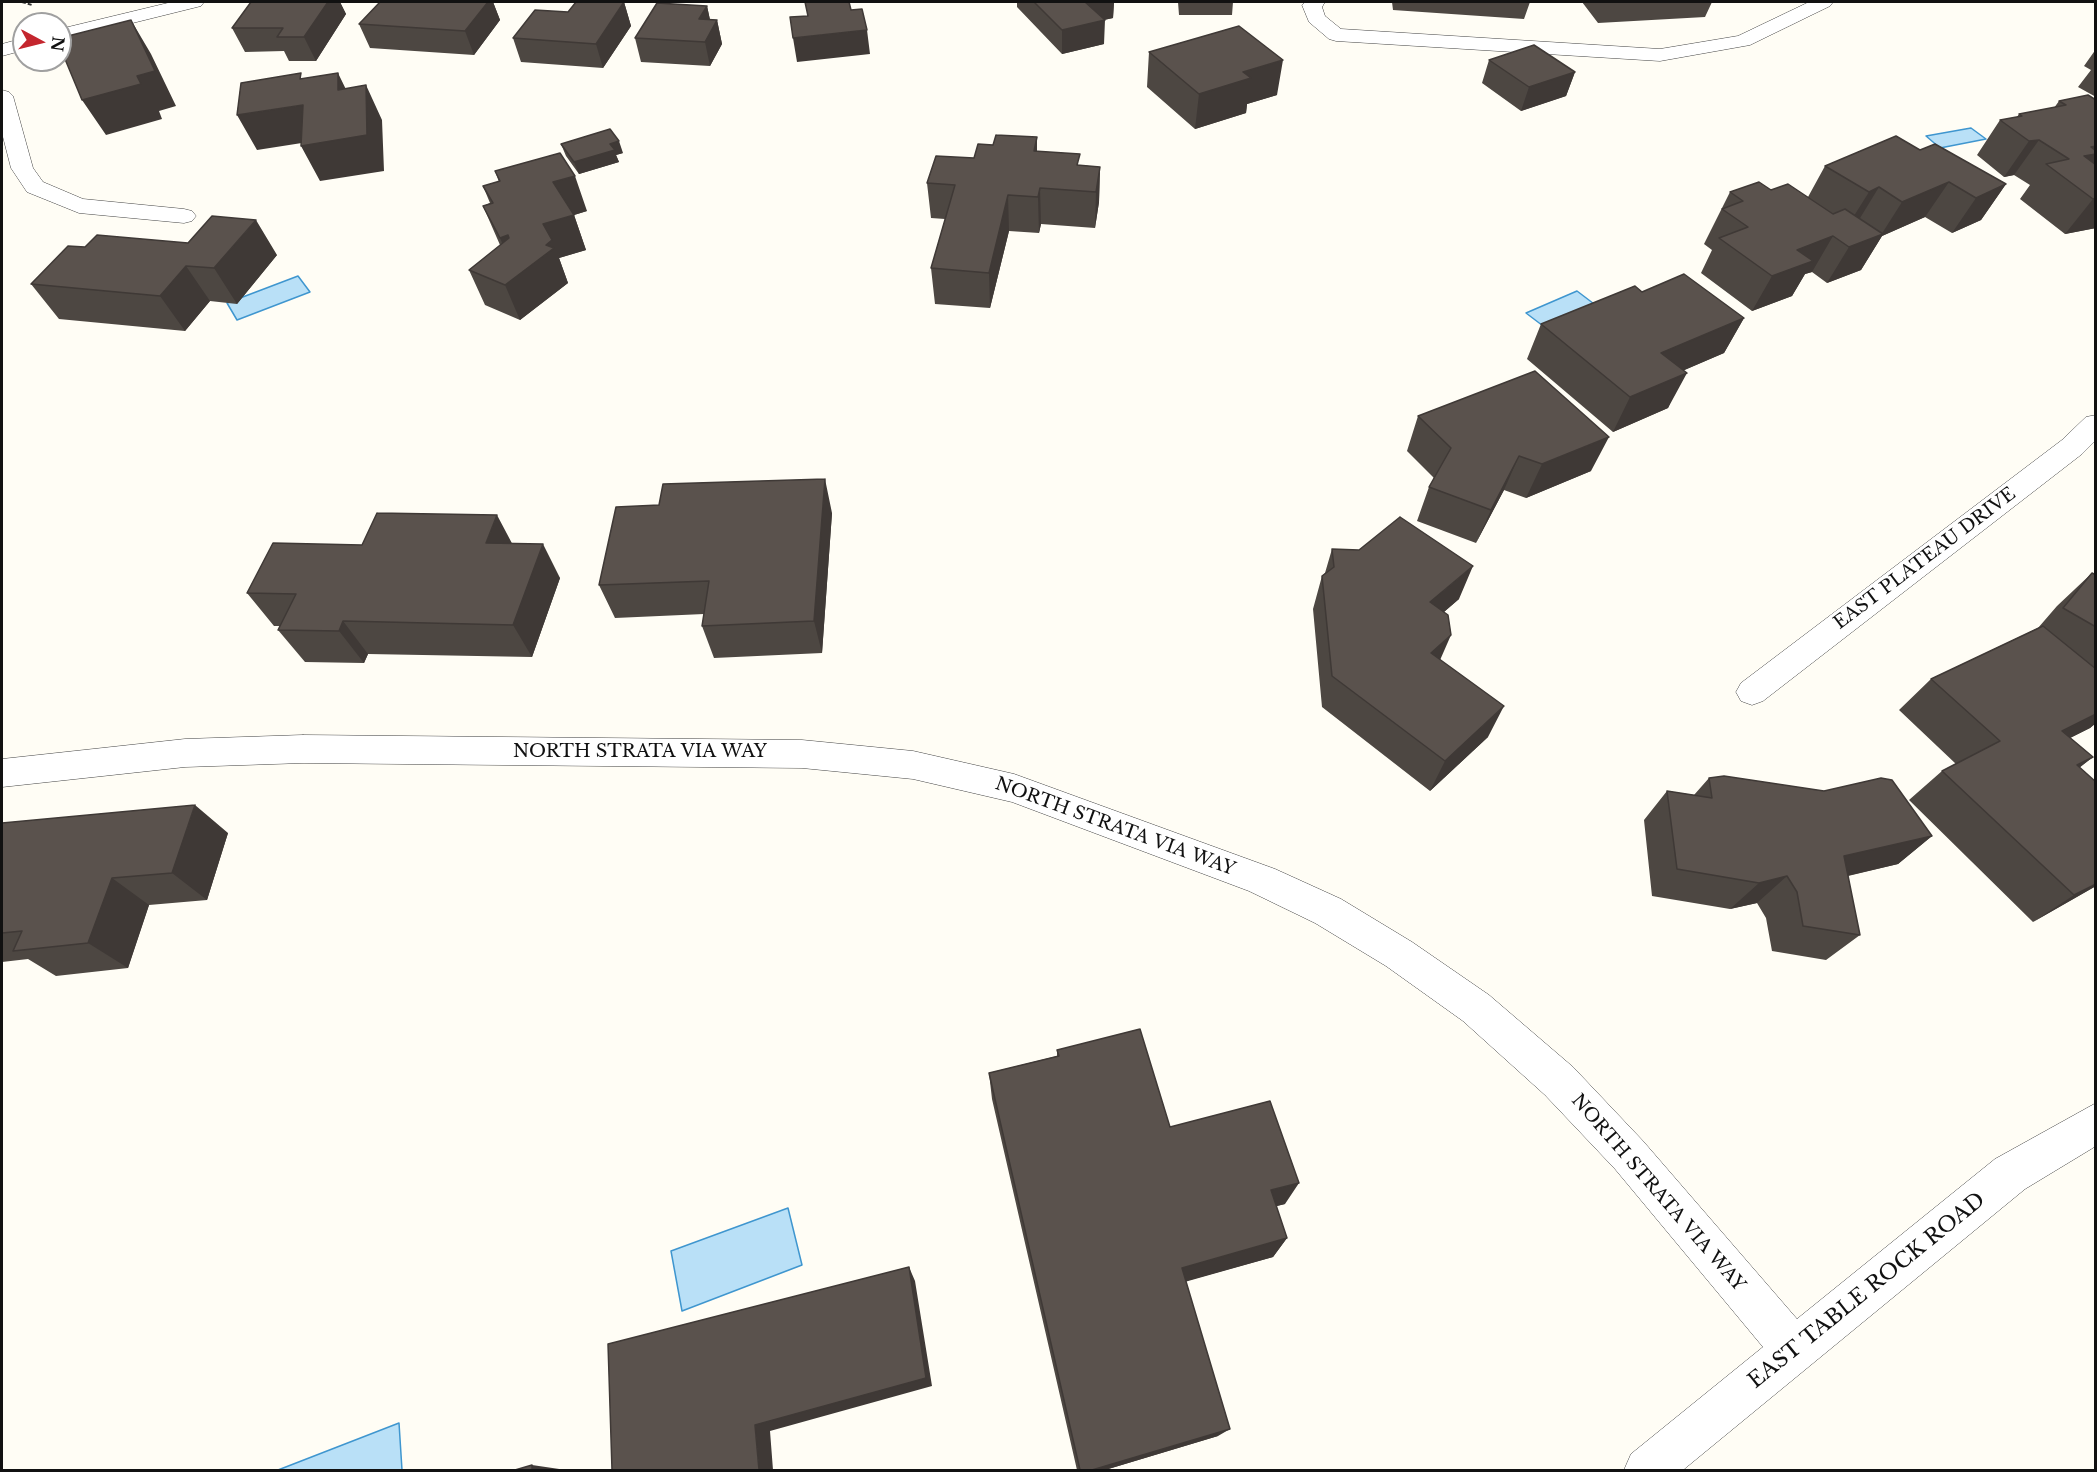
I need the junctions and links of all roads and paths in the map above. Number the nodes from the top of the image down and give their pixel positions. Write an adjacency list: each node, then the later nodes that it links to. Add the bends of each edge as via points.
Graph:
1 (22, 2): 5 (path)
2 (194, 2): 6 (street)
3 (1316, 2): 4 (street, via 1312,4 1316,18 1336,35 1660,55 1743,40)
4 (1823, 2)
5 (32, 5)
6 (72, 32)
7 (2, 96): 8 (street, via 22,168 35,187 79,206)
8 (184, 216)
9 (2096, 424): 10 (street, EAST PLATEAU DRIVE)
10 (2084, 454): 11 (street, EAST PLATEAU DRIVE)
11 (1752, 692)
12 (2, 773): 14 (street, NORTH STRATA VIA WAY, via 185,753 303,749 802,754 913,765 1014,788 1262,880 1309,902 1399,954 1476,1008 1559,1082 1629,1155)
13 (2096, 1123): 14 (street, EAST TABLE ROCK ROAD, via 2010,1174)
14 (1794, 1350): 15 (street, EAST TABLE ROCK ROAD)
15 (1647, 1470)

